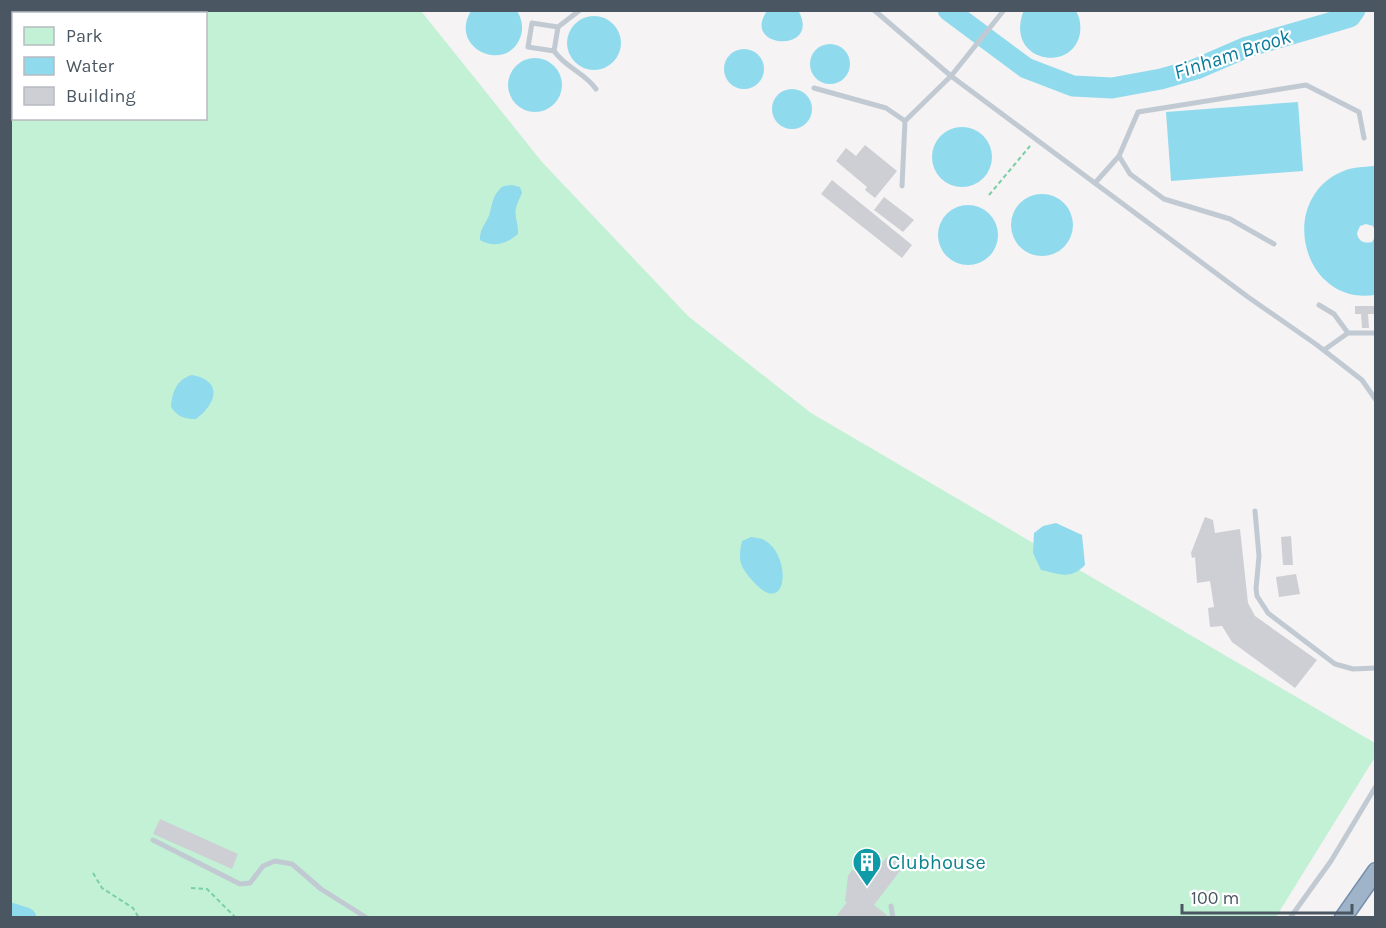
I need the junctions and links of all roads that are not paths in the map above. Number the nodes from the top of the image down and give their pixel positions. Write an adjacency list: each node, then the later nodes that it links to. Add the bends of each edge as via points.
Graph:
1 (580, 10): 4 (lane)
2 (874, 10): 6 (lane)
3 (1004, 10): 6 (lane)
4 (558, 27): 5 (lane); 5 (lane, via 532,23 528,47)
5 (554, 51): 8 (lane, via 570,68 589,78)
6 (951, 76): 9 (lane); 12 (lane)
7 (814, 88): 9 (lane, via 886,108)
8 (596, 89)
9 (905, 122): 13 (lane)
10 (1364, 138): 11 (lane, via 1359,112 1306,85 1296,85 1138,112)
11 (1119, 156): 12 (lane); 14 (lane, via 1130,174 1164,199 1230,219)
12 (1095, 183): 18 (lane)
13 (902, 186)
14 (1274, 244)
15 (1319, 305): 16 (lane, via 1334,314)
16 (1348, 333): 17 (lane); 18 (lane)
17 (1376, 333)
18 (1324, 350): 19 (lane, via 1362,380)
19 (1376, 400)
20 (1255, 511): 21 (lane, via 1256,589 1268,613 1335,664 1353,669)
21 (1376, 668)
22 (1376, 786): 28 (lane, via 1331,861)
23 (153, 840): 26 (lane, via 240,884 249,883 263,866 274,861 292,864 321,889)
24 (1376, 871): 29 (highway)
25 (891, 906): 27 (lane)
26 (367, 918)
27 (893, 918)
28 (1290, 918)
29 (1343, 918)

